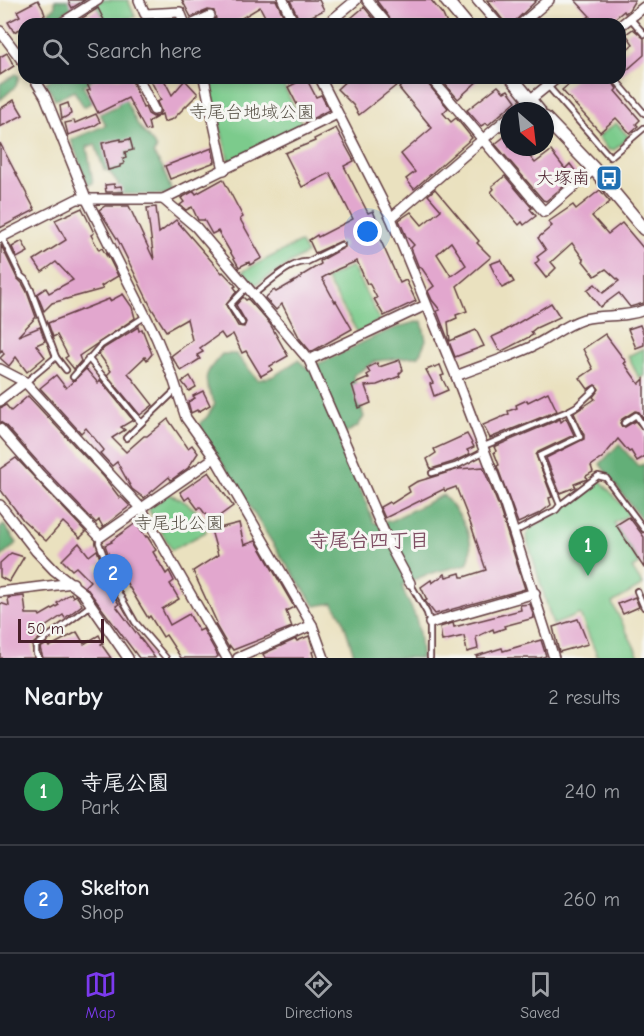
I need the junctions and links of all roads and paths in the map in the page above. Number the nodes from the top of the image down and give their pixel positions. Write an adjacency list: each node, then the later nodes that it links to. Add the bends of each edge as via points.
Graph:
1 (98, 0): 11 (street)
2 (139, 0): 12 (street)
3 (283, 0): 16 (street)
4 (356, 0): 17 (street)
5 (368, 0): 18 (street)
6 (446, 0): 19 (street)
7 (477, 0): 20 (street)
8 (549, 0): 21 (street)
9 (644, 7): 22 (street)
10 (210, 15): 15 (street)
11 (70, 18)
12 (150, 18)
13 (155, 18): 14 (street, via 180,12)
14 (182, 18)
15 (204, 18)
16 (291, 18)
17 (334, 18)
18 (382, 18)
19 (461, 18)
20 (493, 18)
21 (527, 18)
22 (630, 18): 23 (street); 25 (lane)
23 (626, 21)
24 (0, 31): 26 (street)
25 (644, 34)
26 (18, 48)
27 (39, 84): 48 (street)
28 (141, 84): 39 (street)
29 (205, 84): 47 (street)
30 (323, 84): 41 (street)
31 (436, 84): 45 (street)
32 (517, 84): 36 (street)
33 (542, 84): 36 (street)
34 (546, 84): 44 (lane, via 610,157)
35 (619, 84): 40 (lane)
36 (530, 99): 37 (street); 38 (street)
37 (526, 102)
38 (532, 102)
39 (154, 110)
40 (644, 113)
41 (338, 114): 47 (street); 50 (street)
42 (500, 125): 45 (street)
43 (554, 127): 46 (street)
44 (644, 128)
45 (482, 140): 46 (street, via 544,212); 50 (street)
46 (594, 169): 51 (street)
47 (224, 170): 49 (street)
48 (86, 198): 49 (street); 52 (street); 57 (street)
49 (163, 199): 54 (street, via 196,227)
50 (391, 218): 55 (street)
51 (644, 229)
52 (1, 237): 59 (lane, via 31,290)
53 (341, 245): 54 (lane, via 307,262 301,261)
54 (251, 291): 58 (lane, via 230,305); 61 (street)
55 (426, 306): 61 (street); 64 (street)
56 (644, 310): 64 (street, via 633,315 584,319 532,347)
57 (146, 316): 60 (lane, via 114,335); 68 (street)
58 (242, 323)
59 (56, 357): 63 (lane); 66 (lane)
60 (88, 358): 65 (lane); 71 (lane)
61 (309, 360): 86 (street)
62 (0, 369): 66 (street)
63 (66, 370)
64 (456, 376): 76 (street)
65 (73, 377)
66 (25, 382): 69 (street); 81 (street)
67 (595, 389): 70 (lane)
68 (176, 390): 71 (lane); 77 (street, via 186,418)
69 (0, 401)
70 (568, 411): 76 (lane); 80 (lane, via 580,437 540,456)
71 (141, 423): 75 (lane)
72 (624, 423): 73 (lane, via 636,415)
73 (644, 428)
74 (0, 429): 84 (street)
75 (126, 438)
76 (484, 449): 78 (lane, via 456,466); 83 (street)
77 (214, 458): 81 (street); 93 (street)
78 (432, 473)
79 (0, 505): 85 (street, via 36,551)
80 (560, 505): 82 (lane, via 598,476 606,478); 83 (lane)
81 (141, 508): 84 (street); 97 (street)
82 (644, 529)
83 (514, 532): 89 (street)
84 (100, 537): 96 (lane, via 118,592 135,622)
85 (73, 583): 88 (street); 90 (street)
86 (410, 583): 92 (lane)
87 (637, 591): 91 (lane)
88 (0, 592)
89 (535, 593): 92 (street); 101 (street)
90 (92, 605): 94 (lane, via 36,645); 95 (street)
91 (644, 607)
92 (430, 623): 100 (lane)
93 (312, 625): 98 (street); 99 (street)
94 (39, 658)
95 (128, 658)
96 (166, 658)
97 (227, 658)
98 (238, 658)
99 (324, 658)
100 (430, 658)
101 (554, 658)

